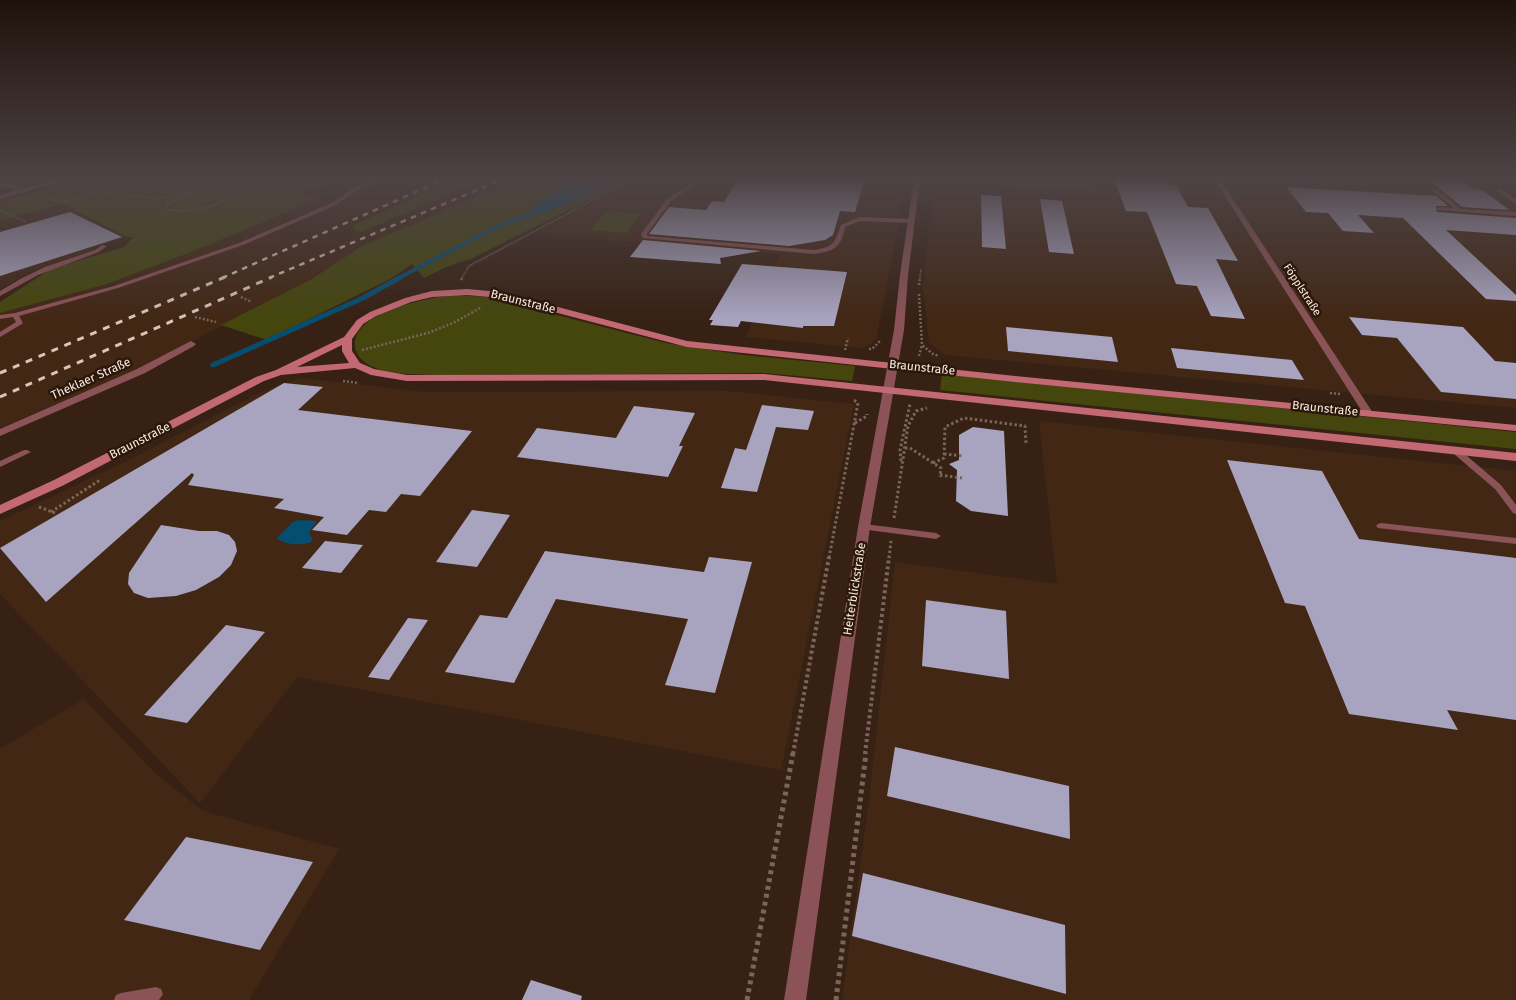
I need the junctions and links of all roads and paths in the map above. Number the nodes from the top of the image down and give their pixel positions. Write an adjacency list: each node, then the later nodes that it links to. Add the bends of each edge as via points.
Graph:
1 (284, 226): 14 (lane, via 241,244 116,286)
2 (545, 226): 9 (path, via 469,266)
3 (650, 226): 4 (lane, via 645,237 814,252 835,246 840,241)
4 (844, 226)
5 (911, 226): 27 (street, Heiterblickstraße)
6 (1247, 226): 33 (street, Föpplstraße)
7 (104, 246): 10 (lane, via 40,270)
8 (921, 268): 26 (path, via 918,294 922,345)
9 (459, 282)
10 (0, 294)
11 (241, 297): 12 (path)
12 (252, 302)
13 (484, 305): 23 (path, via 453,324)
14 (15, 315): 15 (lane); 18 (lane, via 20,323)
15 (0, 317)
16 (194, 317): 17 (path)
17 (216, 322)
18 (0, 335)
19 (848, 338): 24 (path, via 845,350)
20 (347, 339): 27 (main road, Braunstraße, via 360,322 388,307 432,294 467,292 501,295 687,344); 28 (main road, via 347,351); 29 (main road, Braunstraße)
21 (191, 344): 35 (street, Theklaer Straße, via 141,371)
22 (872, 349): 25 (path)
23 (361, 350)
24 (848, 350)
25 (866, 350)
26 (933, 354)
27 (893, 365): 30 (street, Heiterblickstraße); 33 (main road, Braunstraße)
28 (356, 366): 29 (main road, Braunstraße); 30 (main road, Braunstraße, via 407,378 764,377)
29 (280, 372): 48 (main road, Braunstraße)
30 (888, 390): 39 (main road, Braunstraße); 51 (street, Heiterblickstraße)
31 (858, 403): 57 (path)
32 (933, 407): 37 (path, via 916,411 908,426)
33 (1368, 413): 34 (main road, Braunstraße)
34 (1516, 428)
35 (0, 433)
36 (1026, 443): 40 (path, via 1025,426 964,418 945,427)
37 (905, 448): 43 (path); 52 (path)
38 (27, 452): 44 (lane)
39 (1457, 452): 42 (main road, Braunstraße); 49 (lane, via 1498,487)
40 (944, 454): 41 (path); 43 (path, via 944,458)
41 (962, 456)
42 (1516, 457)
43 (933, 463): 46 (path, via 941,468 940,476)
44 (0, 464)
45 (106, 475): 47 (path, via 53,513)
46 (962, 478)
47 (44, 509)
48 (0, 510)
49 (1516, 511)
50 (1381, 526): 54 (lane)
51 (864, 527): 52 (lane); 58 (street, Heiterblickstraße)
52 (892, 531): 53 (lane); 59 (path)
53 (936, 536)
54 (1516, 541)
55 (156, 994): 56 (lane)
56 (121, 1000)
57 (747, 1000)
58 (795, 1000)
59 (836, 1000)

